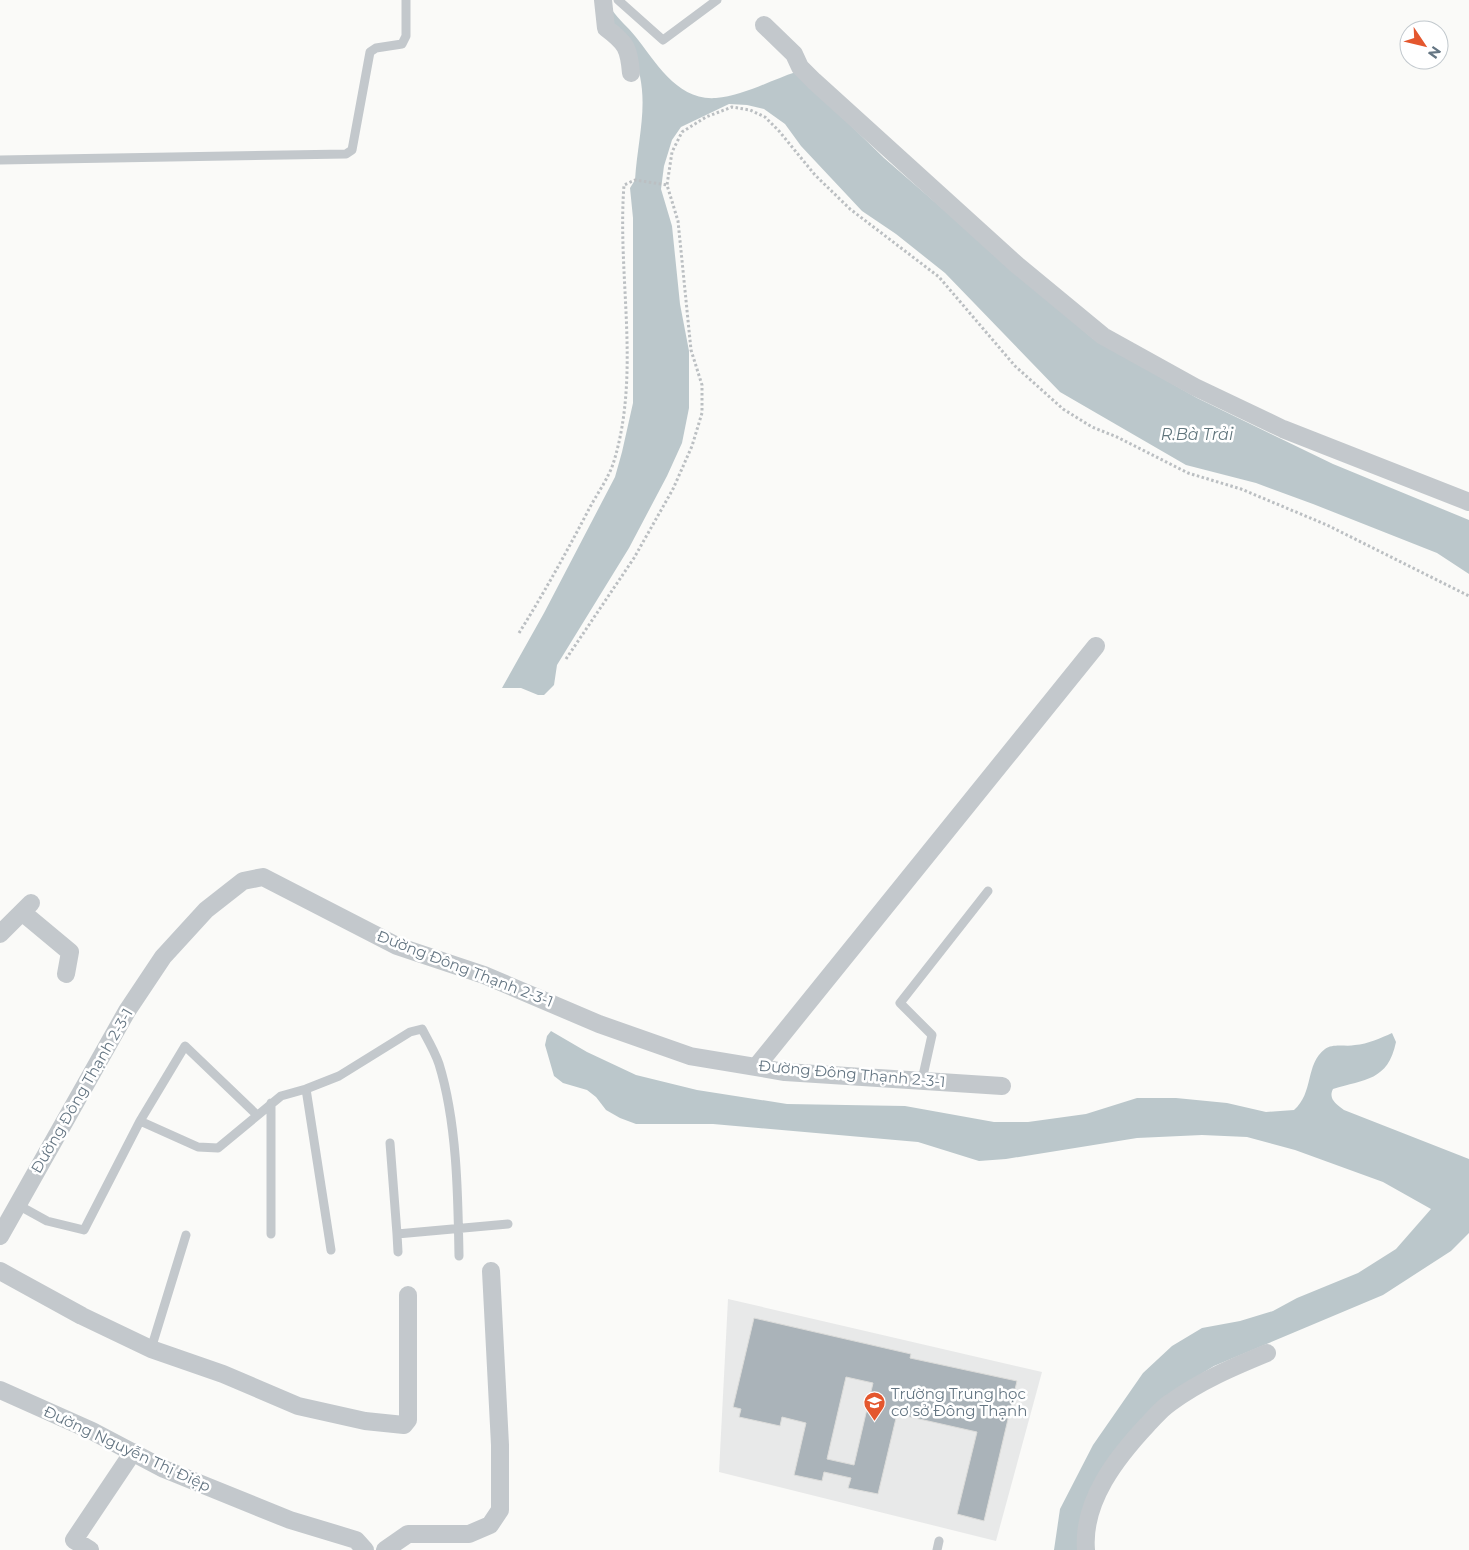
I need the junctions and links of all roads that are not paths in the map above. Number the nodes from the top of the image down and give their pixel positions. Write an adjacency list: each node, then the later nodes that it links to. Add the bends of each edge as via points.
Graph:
1 (406, 0): 7 (lane, via 406,36 402,44 370,52 352,150 346,154)
2 (603, 0): 6 (street, via 606,28 626,45 630,53)
3 (618, 0): 4 (lane, via 663,40)
4 (717, 0)
5 (764, 25): 8 (street, via 794,54 800,67 1018,265 1104,336 1195,387 1283,429)
6 (631, 74)
7 (0, 160)
8 (1469, 502)
9 (1096, 646): 13 (street)
10 (988, 891): 14 (lane, via 900,1003 932,1035)
11 (0, 934): 12 (street, via 27,908 70,952)
12 (66, 974)
13 (756, 1067): 14 (street, Đường Đông Thạnh 2-3-1, via 785,1072); 21 (street, Đường Đông Thạnh 2-3-1, via 690,1056 599,1024 484,976 397,946 263,877 244,881 206,910 162,957 127,1011)
14 (922, 1080): 15 (street, Đường Đông Thạnh 2-3-1)
15 (1002, 1086)
16 (306, 1089): 17 (lane, via 281,1096); 23 (lane, via 339,1076 410,1032 422,1030 439,1062 445,1087 453,1142); 28 (lane)
17 (271, 1103): 18 (lane); 24 (lane)
18 (257, 1115): 19 (lane, via 218,1148 198,1147); 19 (lane, via 185,1046)
19 (140, 1121): 21 (lane, via 84,1230 47,1222)
20 (390, 1143): 25 (lane)
21 (18, 1204): 27 (street, Đường Đông Thạnh 2-3-1)
22 (508, 1224): 23 (lane)
23 (459, 1229): 25 (lane); 30 (lane)
24 (271, 1234)
25 (396, 1234): 29 (lane)
26 (186, 1235): 34 (lane)
27 (0, 1236)
28 (331, 1250)
29 (398, 1252)
30 (459, 1256)
31 (0, 1271): 34 (street)
32 (491, 1272): 40 (street, via 500,1510 490,1525 468,1534 408,1534)
33 (408, 1295): 34 (street, via 408,1420 404,1425 366,1421 298,1406 223,1374)
34 (151, 1349)
35 (1267, 1352): 41 (street, via 1206,1379 1168,1404 1126,1448 1103,1483 1089,1520)
36 (2, 1396): 37 (street, Đường Nguyễn Thị Điệp)
37 (133, 1452): 38 (street, via 74,1540); 39 (street, Đường Nguyễn Thị Điệp, via 164,1469 290,1520 356,1540)
38 (90, 1550)
39 (365, 1550)
40 (385, 1550)
41 (1086, 1550)

